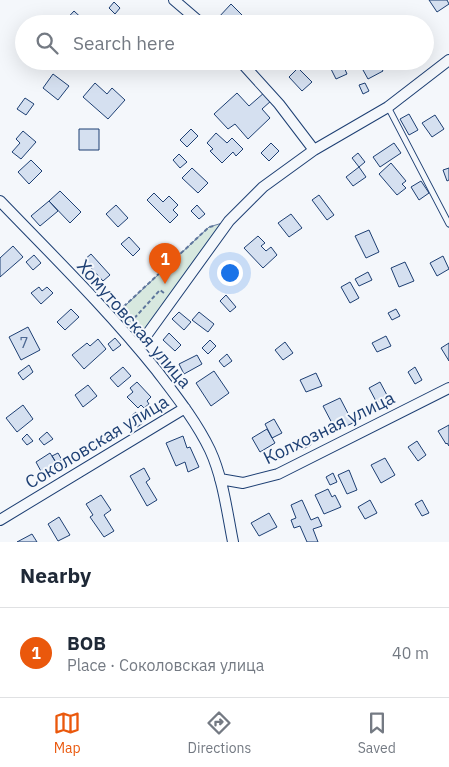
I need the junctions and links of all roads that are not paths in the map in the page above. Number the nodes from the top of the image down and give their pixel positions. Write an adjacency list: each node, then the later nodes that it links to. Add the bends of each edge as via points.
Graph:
1 (174, 0): 2 (street)
2 (192, 15)
3 (449, 60): 5 (street)
4 (248, 70): 6 (street)
5 (388, 107): 6 (street); 8 (lane)
6 (314, 150): 9 (street, via 264,187 229,221)
7 (0, 200): 9 (street, Хомутовская улица)
8 (449, 224)
9 (138, 347): 11 (street, Хомутовская улица)
10 (449, 388): 12 (street, Колхозная улица, via 278,474 243,483)
11 (186, 408): 12 (street, Хомутовская улица, via 210,450); 13 (street, Соколовская улица)
12 (220, 479): 14 (street, Хомутовская улица)
13 (1, 518)
14 (234, 542)

